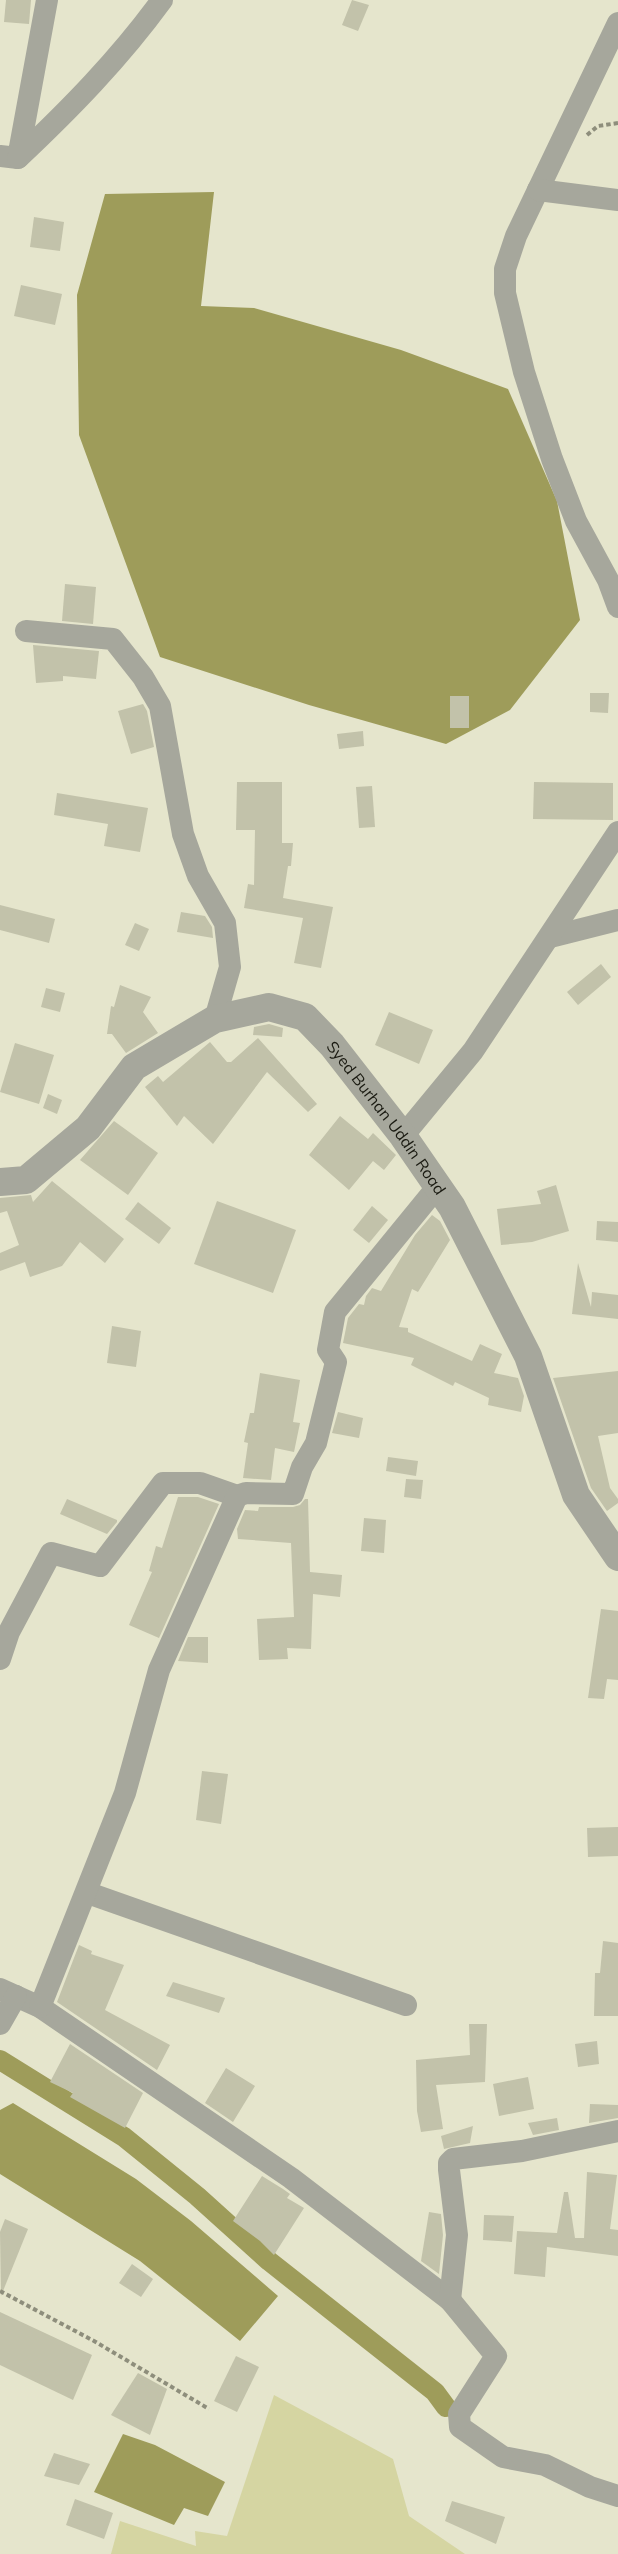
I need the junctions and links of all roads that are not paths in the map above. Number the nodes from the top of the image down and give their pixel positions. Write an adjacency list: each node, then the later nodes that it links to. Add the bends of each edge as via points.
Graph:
1 (47, 0): 4 (street)
2 (162, 0): 4 (street, via 97,81)
3 (618, 22): 5 (street)
4 (9, 157)
5 (538, 190): 6 (street); 7 (street, via 505,269 505,293 524,372 552,459 576,521)
6 (618, 200)
7 (613, 581): 8 (street)
8 (618, 608)
9 (26, 631): 13 (street, via 113,639 144,677 160,706 183,834 198,876 225,923 230,967)
10 (618, 832): 12 (street)
11 (618, 920): 12 (street)
12 (550, 937): 14 (street, via 473,1051)
13 (215, 1019): 14 (street, Syed Burhan Uddin Road, via 269,1007 305,1017 332,1045); 15 (street, Syed Burhan Uddin Road, via 134,1067 88,1128 26,1180)
14 (403, 1136): 16 (street, Syed Burhan Uddin Road)
15 (0, 1182)
16 (438, 1186): 17 (street, via 335,1311 328,1350 336,1362 316,1443 293,1494); 18 (street, Syed Burhan Uddin Road, via 528,1356 576,1495)
17 (237, 1496): 19 (street, via 200,1483 163,1483 100,1566 51,1553 9,1632); 20 (street, via 159,1670 125,1793)
18 (618, 1557)
19 (0, 1659)
20 (88, 1893): 22 (street); 23 (street)
21 (8, 1993): 23 (street); 24 (street)
22 (406, 2005)
23 (40, 2007): 26 (street, via 291,2178)
24 (2, 2020)
25 (618, 2130): 26 (street, via 522,2151 453,2159 449,2163 457,2235)
26 (450, 2300): 27 (street, via 496,2356 459,2414 460,2427 503,2457 545,2465)
27 (618, 2496)

